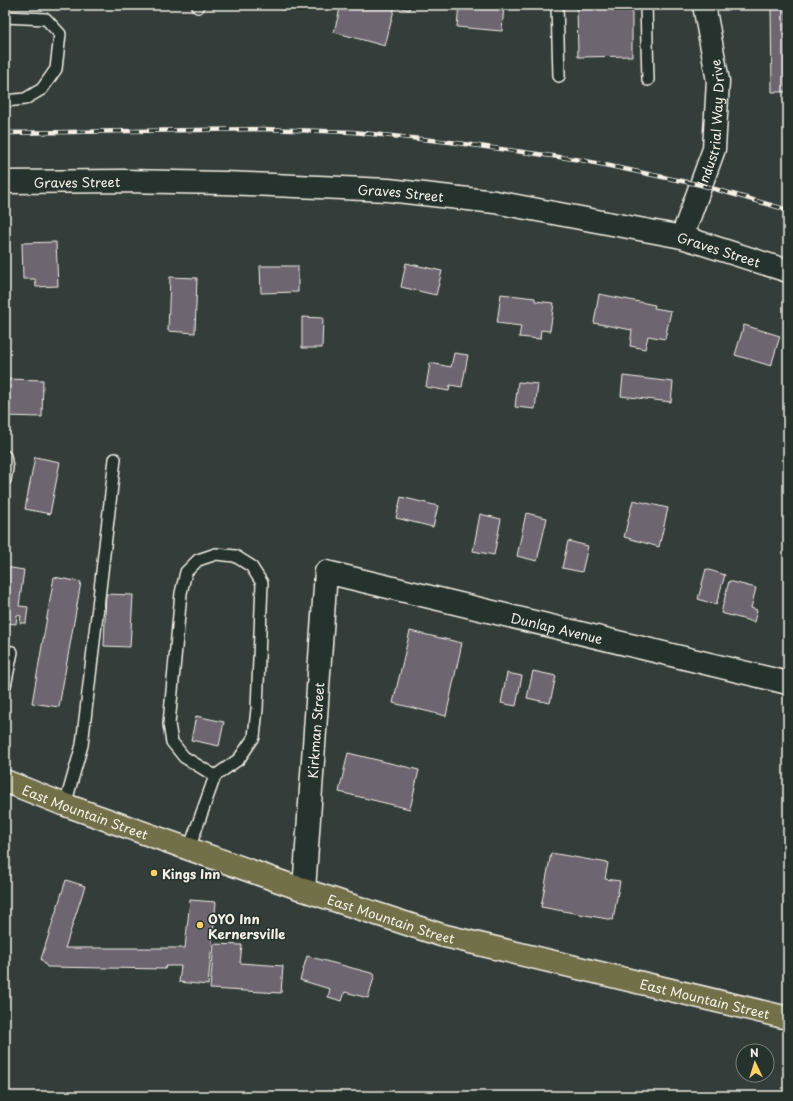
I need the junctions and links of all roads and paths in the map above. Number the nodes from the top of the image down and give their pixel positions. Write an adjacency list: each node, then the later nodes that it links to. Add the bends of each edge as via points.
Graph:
1 (557, 5): 5 (lane)
2 (646, 5): 6 (lane)
3 (704, 5): 9 (street, Industrial Way Drive, via 718,81 714,149)
4 (5, 17): 7 (lane, via 46,19 60,34 56,69 42,89 25,99)
5 (559, 76)
6 (648, 80)
7 (5, 101)
8 (5, 182): 9 (street, Graves Street, via 123,181 388,190 495,202)
9 (682, 237): 10 (street, Graves Street)
10 (788, 271)
11 (5, 456): 13 (lane, via 8,468)
12 (115, 459): 20 (lane, via 82,745)
13 (5, 480)
14 (326, 572): 16 (street, Dunlap Avenue); 22 (street, Kirkman Street)
15 (5, 651): 17 (lane, via 12,652)
16 (788, 683)
17 (5, 686)
18 (215, 776): 18 (lane, via 239,759 254,737 262,583 251,566 235,556 216,554 198,560 186,572 181,593 169,724 172,742 184,757); 21 (lane)
19 (5, 781): 20 (main road, East Mountain Street)
20 (65, 805): 21 (main road, East Mountain Street)
21 (189, 849): 22 (main road, East Mountain Street)
22 (304, 890): 23 (main road, East Mountain Street, via 441,935)
23 (788, 1018)

